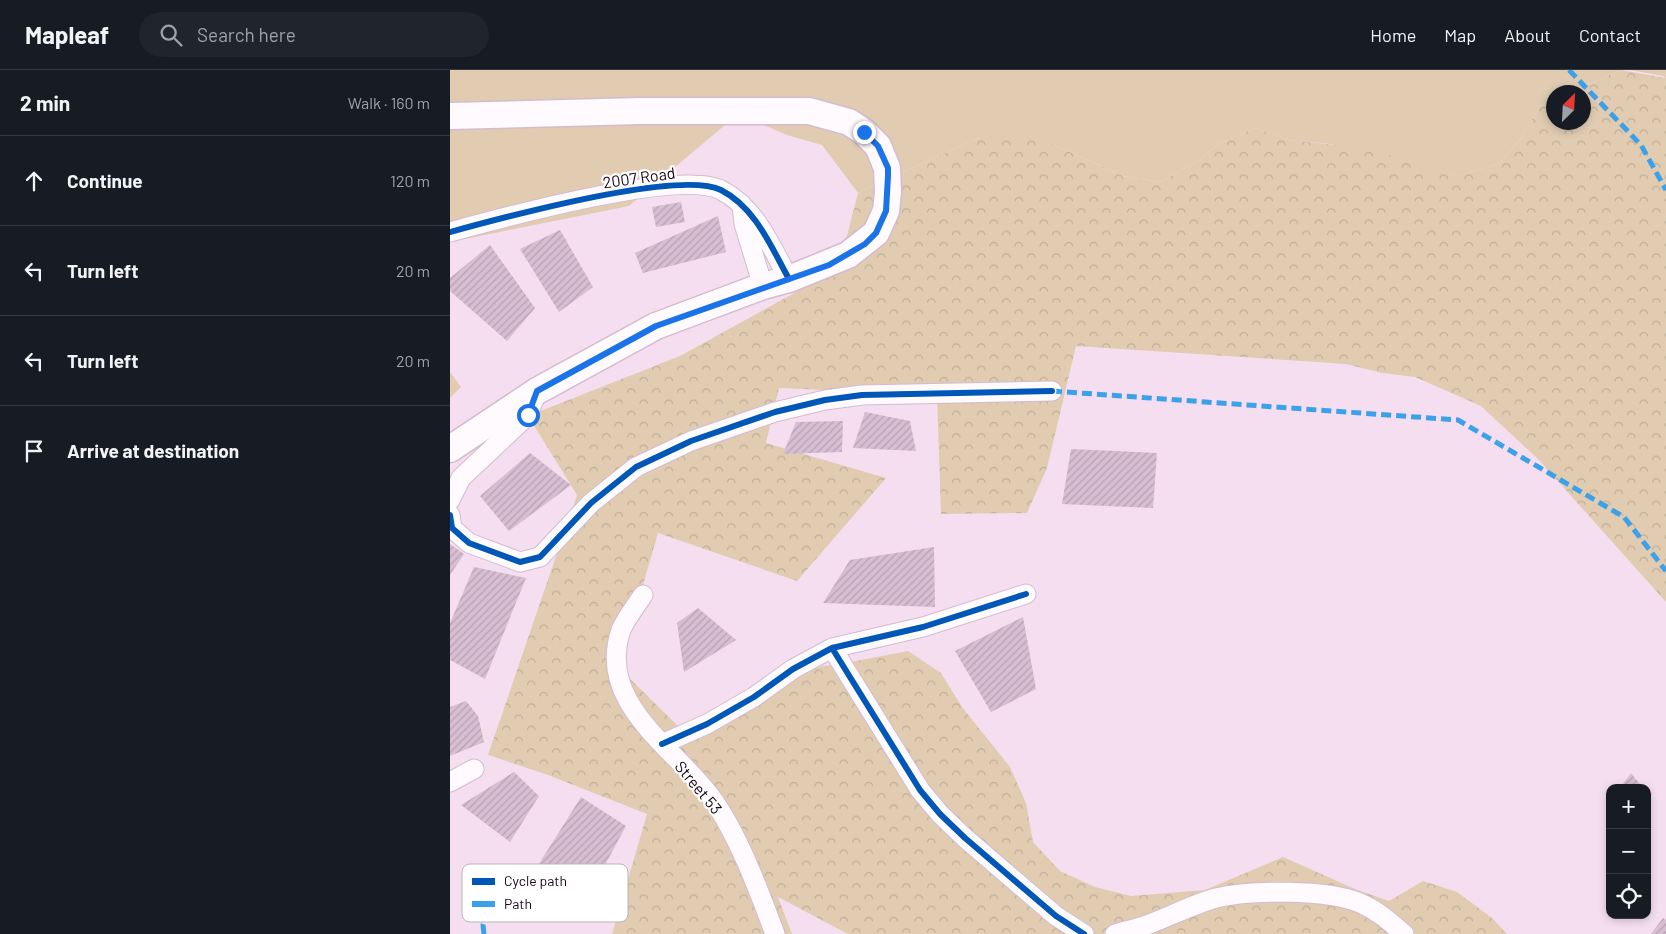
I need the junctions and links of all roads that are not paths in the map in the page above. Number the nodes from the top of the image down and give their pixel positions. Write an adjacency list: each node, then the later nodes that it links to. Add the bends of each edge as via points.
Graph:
1 (450, 116): 4 (main road, via 620,111 809,111 849,122 878,146 888,168 887,202 881,222 876,233 848,255)
2 (742, 205): 3 (street, 2007 Road, via 721,190 709,186 658,187 615,193); 4 (street, 2007 Road, via 756,219); 5 (street, via 744,224)
3 (450, 232)
4 (789, 280): 5 (main road)
5 (763, 286): 6 (main road, via 656,326)
6 (537, 391): 8 (main road); 9 (street, via 528,415 461,478)
7 (1052, 391): 10 (street, via 862,395 775,412 691,441 636,467 591,503 540,557 520,562 469,543 452,528)
8 (450, 449)
9 (450, 500)
10 (450, 515)
11 (1026, 594): 13 (street, via 923,628)
12 (643, 595): 14 (street, Street 53, via 622,629 616,664 619,683 627,700)
13 (832, 648): 14 (street, via 793,669 746,702); 18 (street, via 920,790 940,814 1056,916)
14 (662, 744): 17 (street, Street 53, via 710,796 725,819)
15 (474, 769): 16 (street)
16 (450, 782)
17 (775, 934)
18 (1084, 934)
19 (1115, 934): 20 (street, via 1216,898 1250,893 1302,893 1360,903)
20 (1404, 934)

